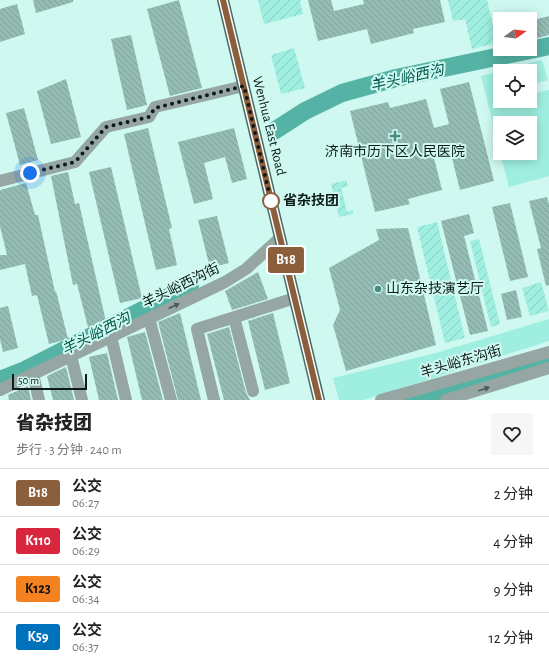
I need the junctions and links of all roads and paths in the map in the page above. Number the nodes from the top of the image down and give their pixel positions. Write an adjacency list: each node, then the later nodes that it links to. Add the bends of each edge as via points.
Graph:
1 (223, 0): 2 (main road, Wenhua East Road)
2 (244, 86): 3 (street, via 155,108 149,117 106,127 75,162); 4 (main road, Wenhua East Road)
3 (0, 181)
4 (280, 238): 5 (main road, Wenhua East Road); 7 (street, 羊头峪西沟街, one-way to 4, via 225,282 246,269)
5 (295, 298): 6 (street); 20 (main road, Wenhua East Road)
6 (234, 317): 14 (street); 19 (street, via 197,329)
7 (149, 318): 8 (street, 羊头峪西沟街); 18 (street)
8 (111, 336): 10 (street, 羊头峪西沟街); 17 (street)
9 (549, 352): 21 (street, 羊头峪东沟街)
10 (71, 356): 12 (street, 羊头峪西沟街); 16 (street)
11 (549, 368): 22 (street, one-way to 11)
12 (33, 374): 13 (street, 羊头峪西沟街); 15 (street)
13 (0, 390)
14 (253, 391)
15 (39, 400)
16 (82, 400)
17 (126, 400)
18 (170, 400)
19 (214, 400)
20 (319, 400)
21 (380, 400)
22 (446, 400)

